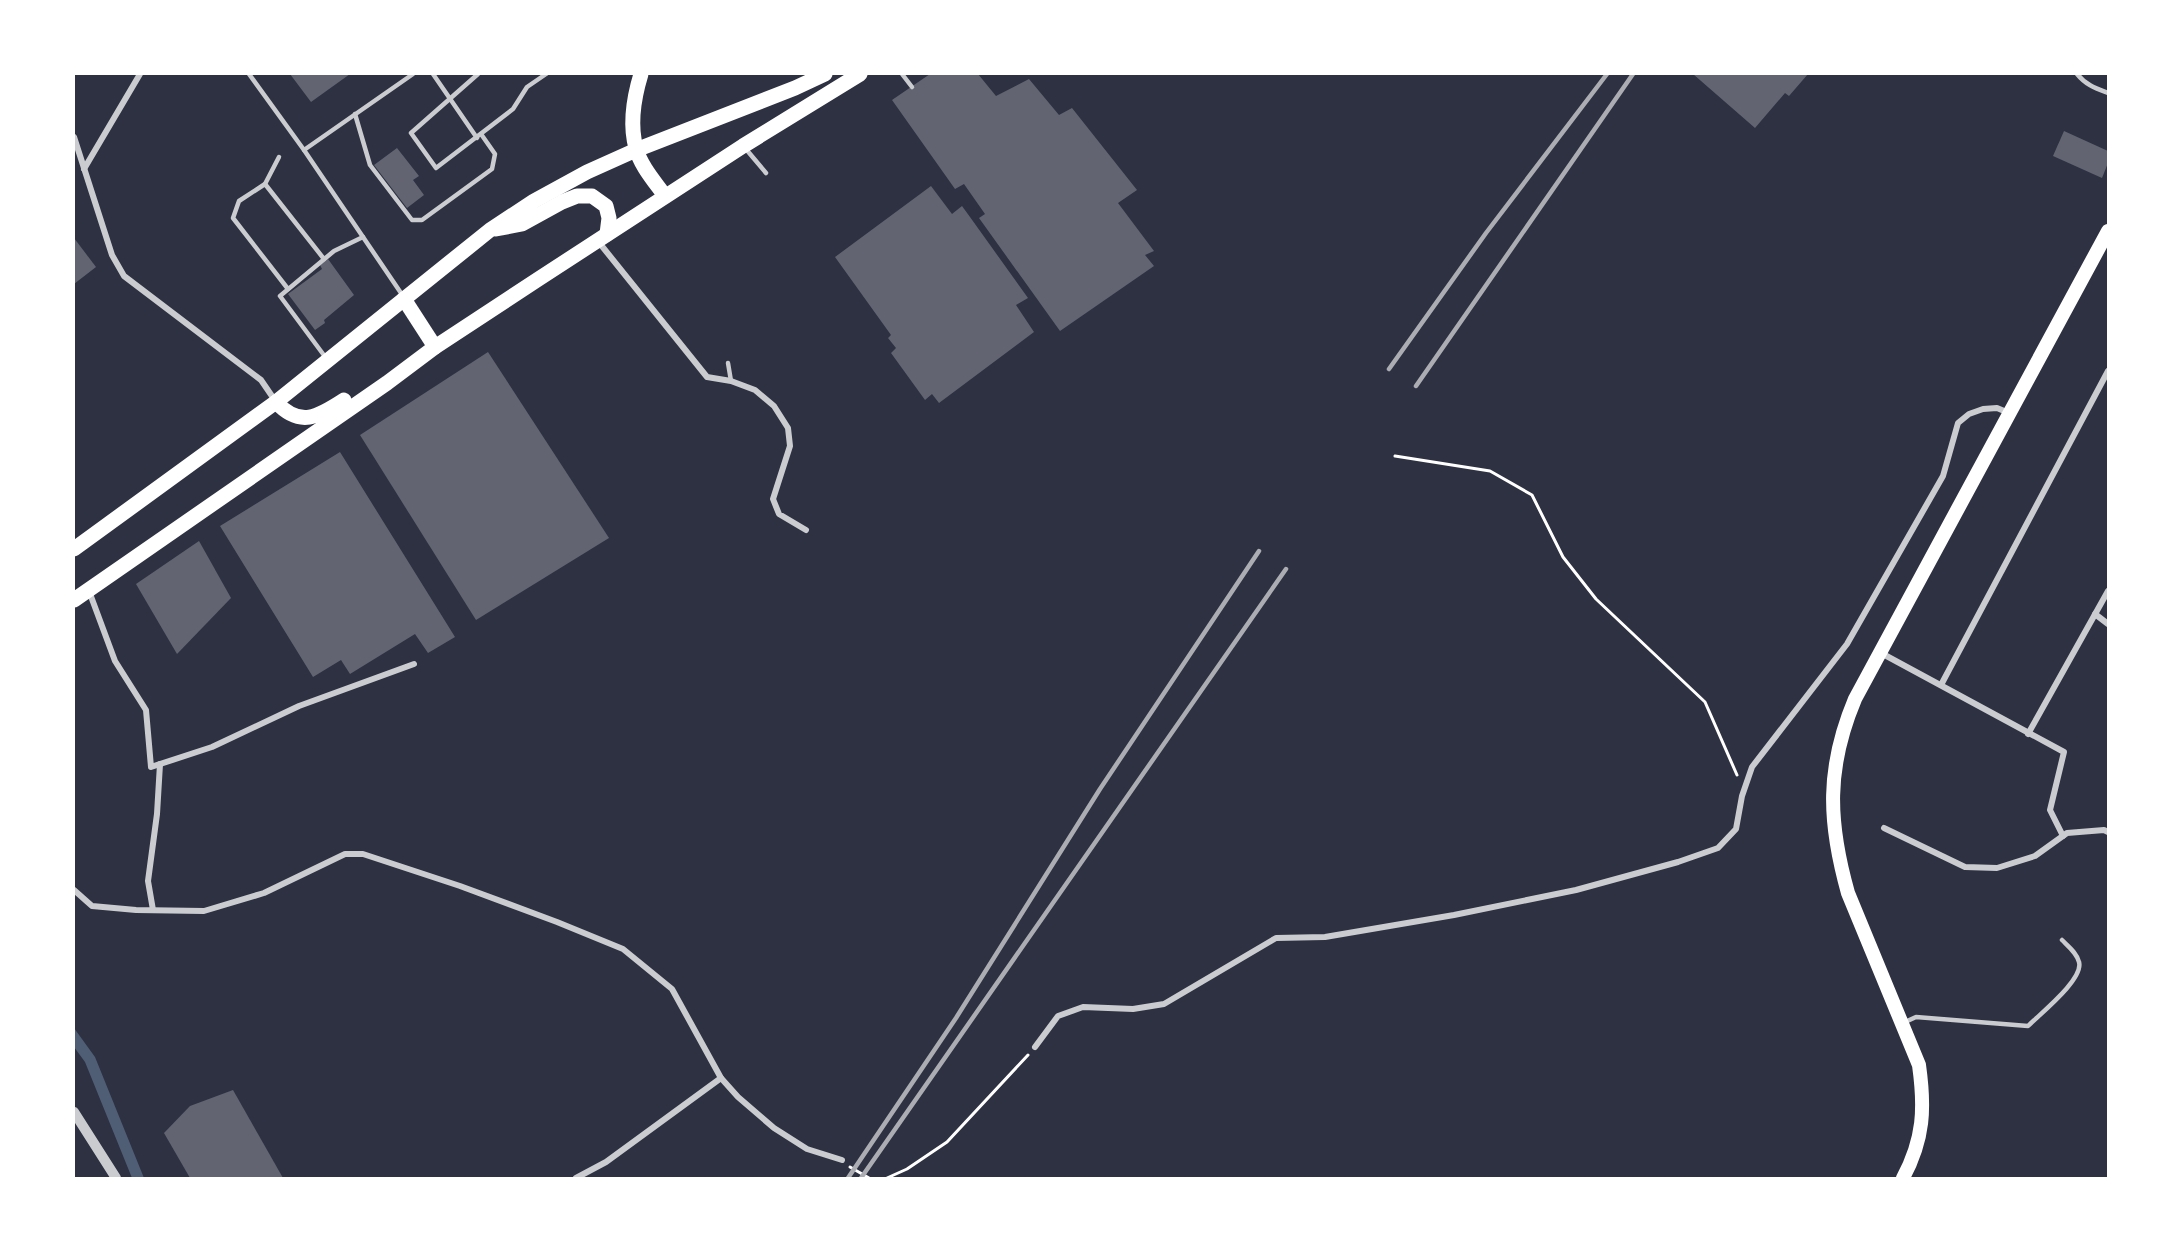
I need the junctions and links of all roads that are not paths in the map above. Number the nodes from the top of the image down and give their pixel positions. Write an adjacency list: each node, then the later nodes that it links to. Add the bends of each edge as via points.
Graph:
1 (140, 74): 22 (street)
2 (249, 74): 19 (lane)
3 (413, 74): 15 (lane)
4 (434, 74): 14 (lane)
5 (478, 74): 14 (lane)
6 (546, 74): 16 (lane, via 527,87 513,109)
7 (641, 74): 20 (highway, via 633,106)
8 (825, 74): 20 (highway)
9 (860, 74): 18 (highway)
10 (902, 74): 12 (lane)
11 (2077, 74): 13 (lane, via 2094,88)
12 (912, 87)
13 (2109, 93)
14 (450, 98): 16 (lane); 16 (lane, via 411,133 436,168)
15 (355, 114): 16 (lane, via 370,165 412,220 422,220 492,169 495,154); 19 (lane)
16 (479, 136)
17 (74, 137): 22 (street)
18 (744, 146): 23 (lane); 25 (highway)
19 (304, 150): 28 (lane)
20 (636, 150): 25 (highway); 26 (highway, via 534,201)
21 (279, 157): 24 (lane)
22 (84, 169): 39 (street, via 112,255 124,276 261,380)
23 (766, 173)
24 (265, 184): 30 (lane); 31 (lane, via 239,201 233,218)
25 (665, 196): 29 (highway)
26 (490, 230): 29 (highway, via 522,224 577,196 592,196 606,206 609,218); 32 (highway)
27 (2109, 231): 40 (main road)
28 (363, 237): 30 (lane); 32 (lane)
29 (602, 237): 33 (highway); 37 (street, via 707,377)
30 (324, 259): 31 (lane)
31 (288, 290): 34 (lane, via 279,296)
32 (404, 298): 33 (highway); 34 (highway)
33 (435, 347): 38 (highway)
34 (328, 360): 39 (highway)
35 (728, 363): 37 (lane)
36 (2109, 371): 50 (street)
37 (731, 381): 41 (street, via 755,390 774,406 788,428 790,446 773,500 779,514)
38 (387, 383): 39 (highway, via 368,384 313,417 293,415); 43 (highway)
39 (276, 402): 42 (highway)
40 (2009, 413): 48 (main road); 60 (street, via 1998,408 1983,410 1958,423 1943,476 1847,644 1752,767 1736,829 1718,848 1576,890 1454,915 1325,937 1276,938 1164,1004 1133,1009 1083,1007 1058,1016)
41 (806, 530)
42 (74, 549)
43 (89, 590): 45 (highway); 52 (street, via 115,661 146,710 151,767)
44 (2109, 591): 46 (street)
45 (74, 600)
46 (2095, 614): 47 (street); 51 (street)
47 (2109, 624)
48 (1881, 653): 50 (street); 59 (main road, via 1855,699 1842,734 1832,801 1836,842 1848,893)
49 (414, 664): 52 (street, via 299,706 212,747)
50 (1941, 685): 51 (street)
51 (2028, 734): 55 (street, via 2064,752 2050,810)
52 (160, 764): 57 (street, via 148,881)
53 (1884, 828): 55 (street, via 1965,867 1997,868 2035,856)
54 (2109, 832): 55 (street)
55 (2063, 837)
56 (74, 891): 57 (street, via 92,906)
57 (153, 910): 61 (street, via 204,911 264,893 345,854 363,854 460,886 623,949 672,989)
58 (2062, 940): 59 (lane, via 2079,959 2080,969 2075,980 2028,1026 1916,1017)
59 (1902, 1023): 66 (main road, via 1919,1065 1923,1094 1923,1122)
60 (1035, 1047)
61 (721, 1078): 63 (street, via 774,1128 807,1149); 65 (street, via 606,1162)
62 (74, 1112): 64 (street)
63 (842, 1160)
64 (116, 1179)
65 (576, 1179)
66 (1904, 1179)

